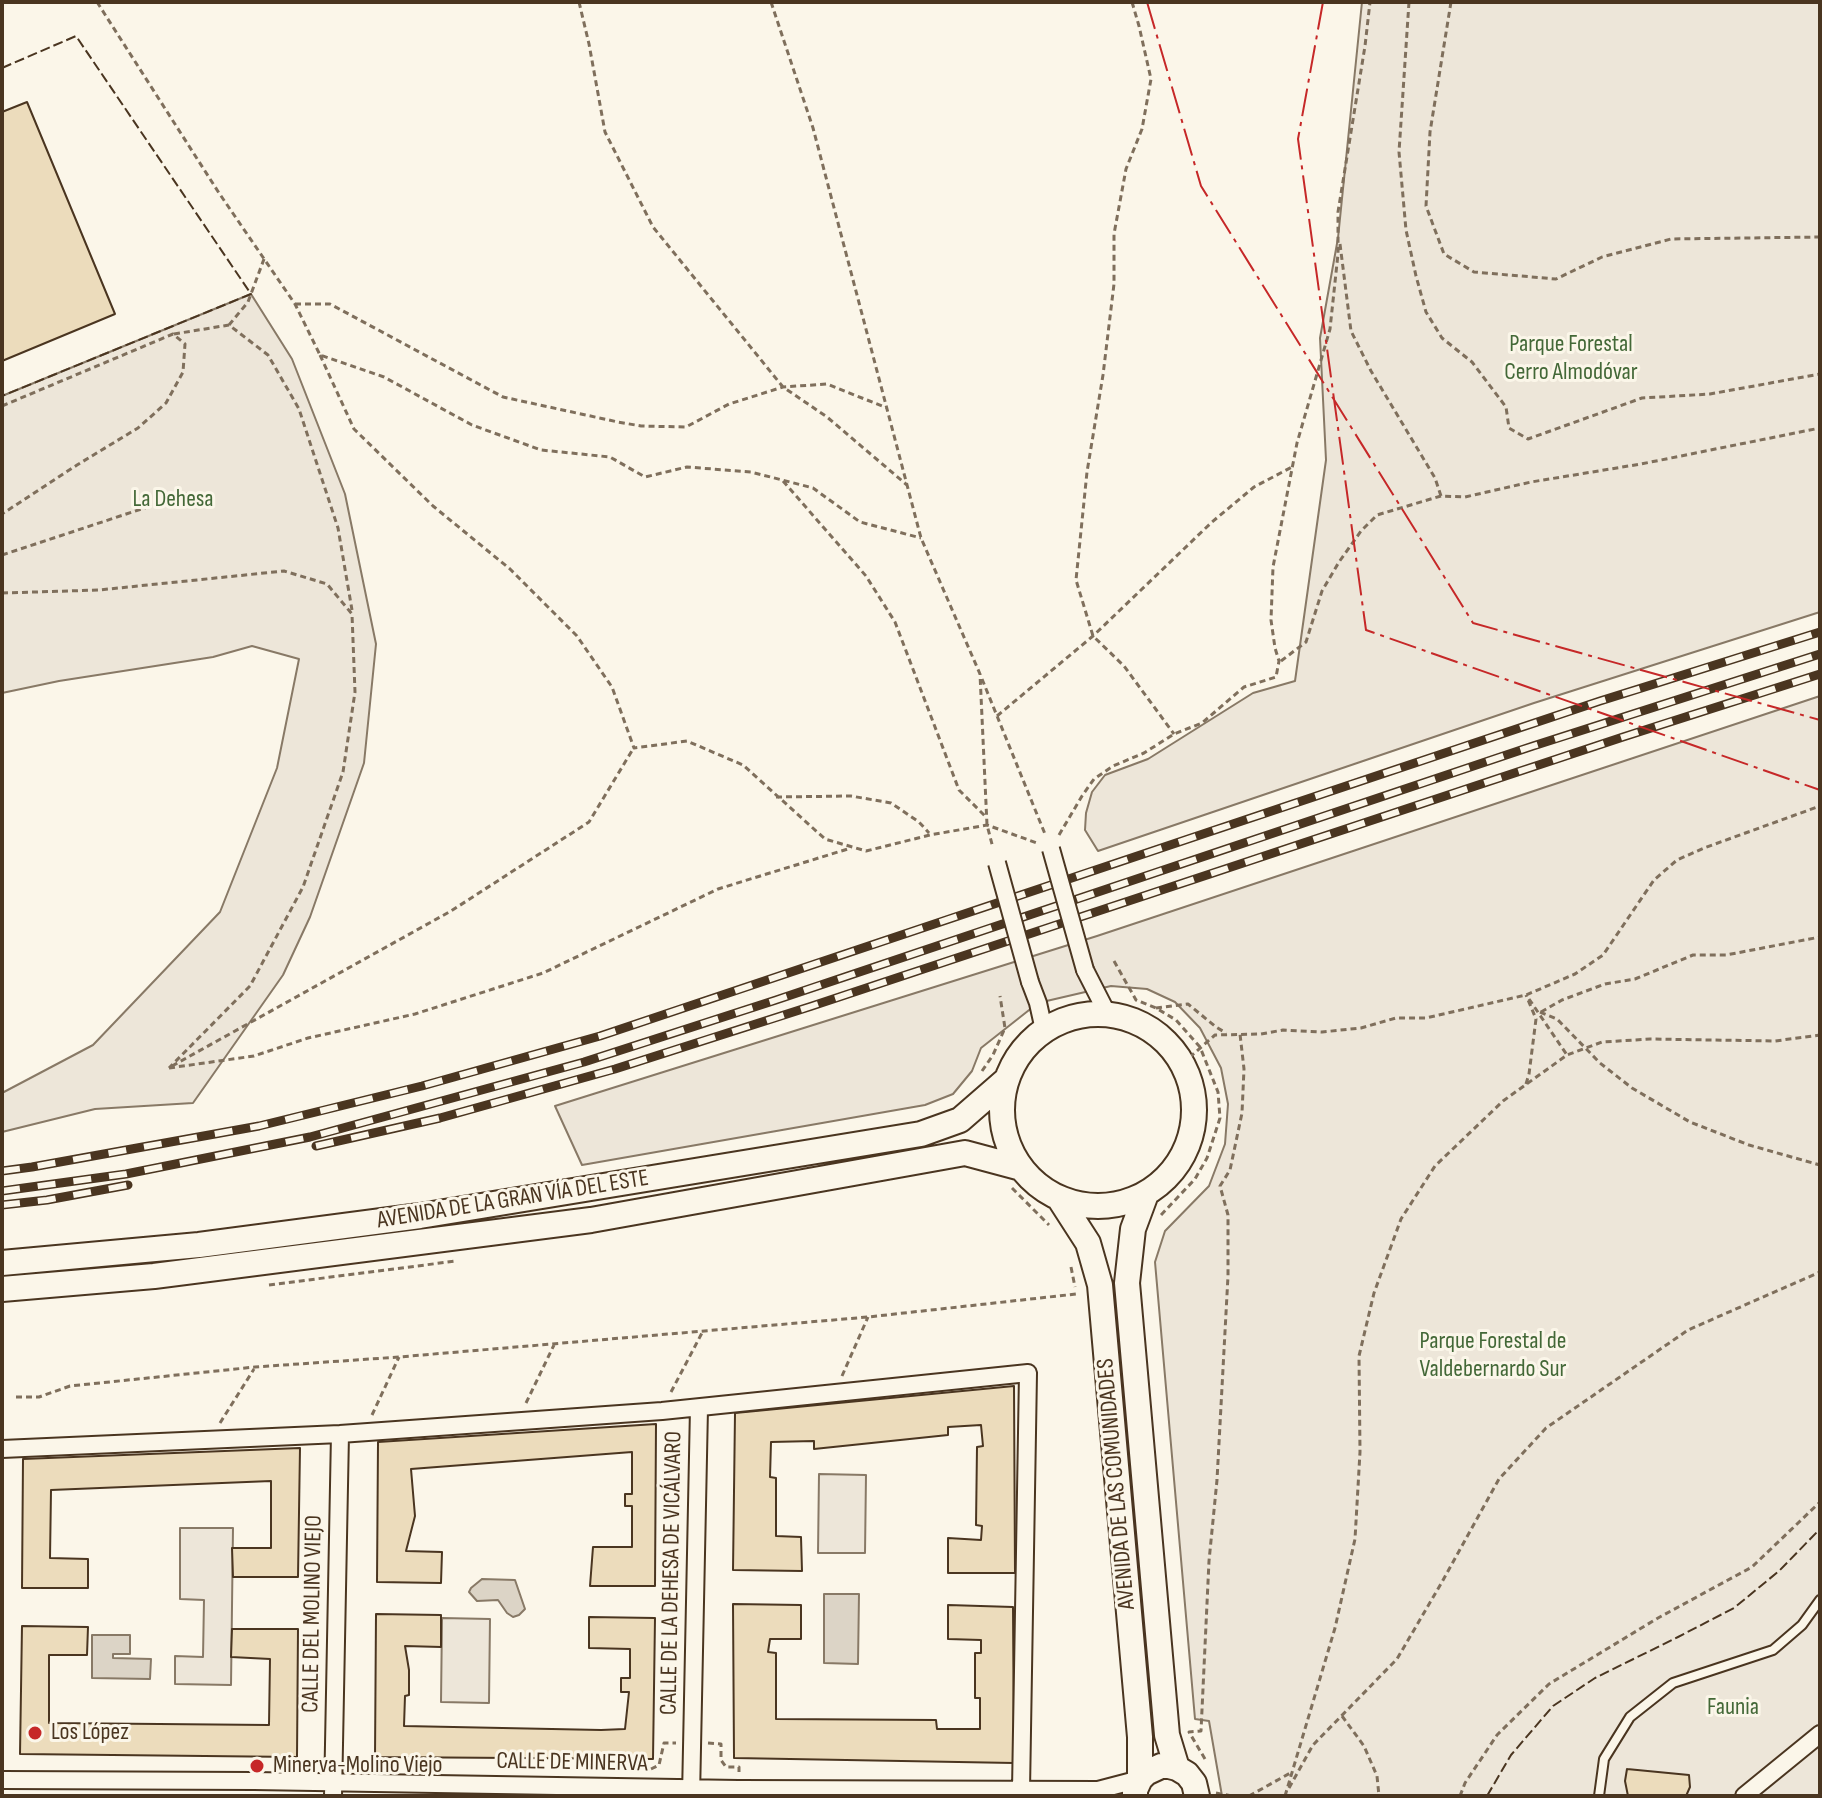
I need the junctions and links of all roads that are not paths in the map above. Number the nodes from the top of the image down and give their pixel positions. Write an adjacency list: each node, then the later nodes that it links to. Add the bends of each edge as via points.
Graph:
1 (1051, 849): 3 (street, bridge, via 1085,970)
2 (997, 863): 4 (street, bridge)
3 (1108, 1015): 4 (street, via 1075,1017); 7 (street, via 1151,1031 1172,1049 1193,1100 1194,1119 1184,1154)
4 (1044, 1030): 5 (street, via 1025,1047)
5 (1006, 1080): 6 (street, via 1004,1131); 9 (street, AVENIDA DE LA GRAN VÍA DEL ESTE, via 960,1120 928,1133 420,1216 199,1245)
6 (1015, 1177): 8 (street); 10 (street, AVENIDA DE LA GRAN VÍA DEL ESTE, via 965,1153 591,1220)
7 (1146, 1194): 8 (street, via 1103,1207); 16 (street, AVENIDA DE LAS COMUNIDADES, via 1133,1229 1127,1283 1167,1735)
8 (1059, 1198): 18 (street, AVENIDA DE LAS COMUNIDADES, via 1088,1243 1100,1285 1140,1737)
9 (2, 1263)
10 (4, 1290)
11 (699, 1408): 12 (street); 20 (street, via 1028,1373); 21 (street, CALLE DE LA DEHESA DE VICÁLVARO)
12 (340, 1434): 13 (street); 19 (street, CALLE DEL MOLINO VIEJO)
13 (2, 1449)
14 (1820, 1600): 23 (lane, via 1802,1625 1773,1650 1673,1683 1630,1717 1604,1759)
15 (1820, 1734): 24 (street)
16 (1177, 1768): 18 (street, via 1161,1766 1146,1773); 22 (street, via 1194,1783)
17 (2, 1780): 19 (street, CALLE DE MINERVA)
18 (1138, 1788): 20 (street, CALLE DE MINERVA)
19 (333, 1790): 21 (street, CALLE DE MINERVA)
20 (1021, 1790): 21 (street, CALLE DE MINERVA)
21 (691, 1792)
22 (1197, 1796)
23 (1599, 1796)
24 (1744, 1796)

